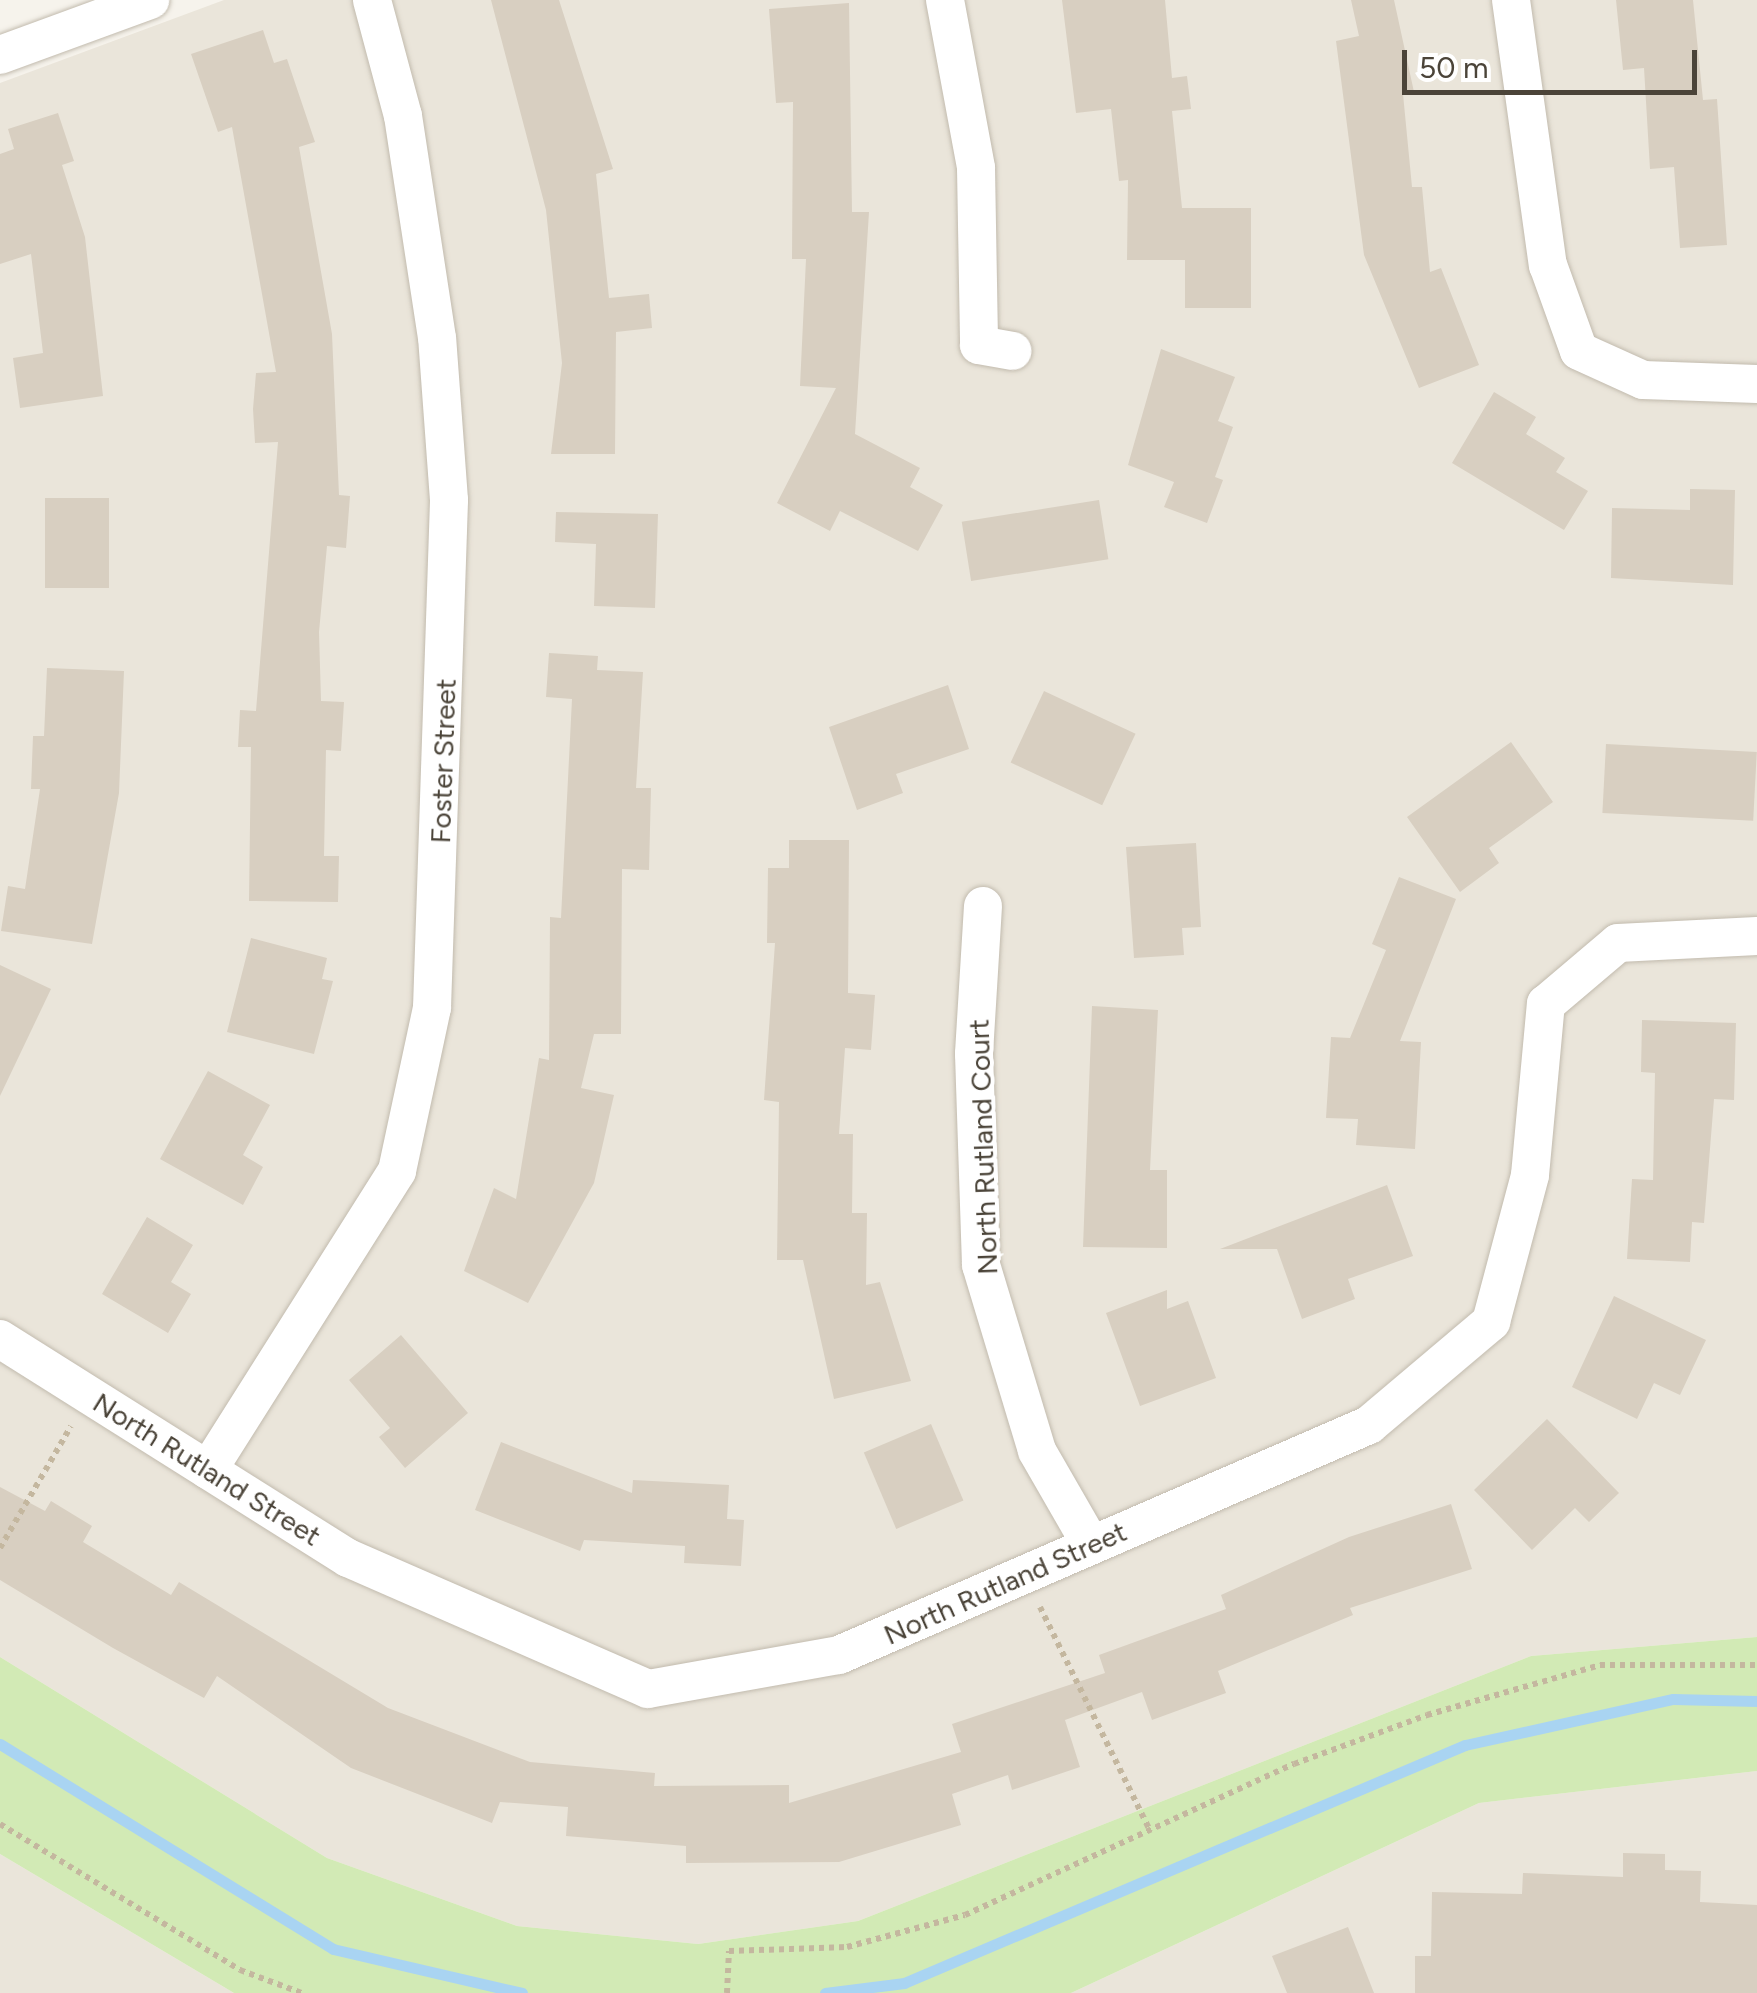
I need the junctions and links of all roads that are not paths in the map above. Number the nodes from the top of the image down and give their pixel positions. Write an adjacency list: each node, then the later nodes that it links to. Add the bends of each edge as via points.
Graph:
1 (150, 0): 5 (street)
2 (372, 0): 11 (street, Foster Street, via 403,116 432,301 448,500 432,1008 397,1171)
3 (945, 0): 6 (street, via 976,168 979,345)
4 (1511, 0): 7 (street, via 1548,265 1579,351 1643,380)
5 (0, 55)
6 (1012, 351)
7 (1757, 384)
8 (984, 906): 12 (street, North Rutland Court, via 974,1054 982,1265 1037,1451)
9 (1757, 936): 12 (street, North Rutland Street, via 1618,943 1546,1004 1530,1175 1491,1322 1368,1425)
10 (0, 1339): 11 (street, North Rutland Street)
11 (208, 1470): 12 (street, North Rutland Street, via 348,1558 648,1690 839,1655)
12 (1092, 1545)

